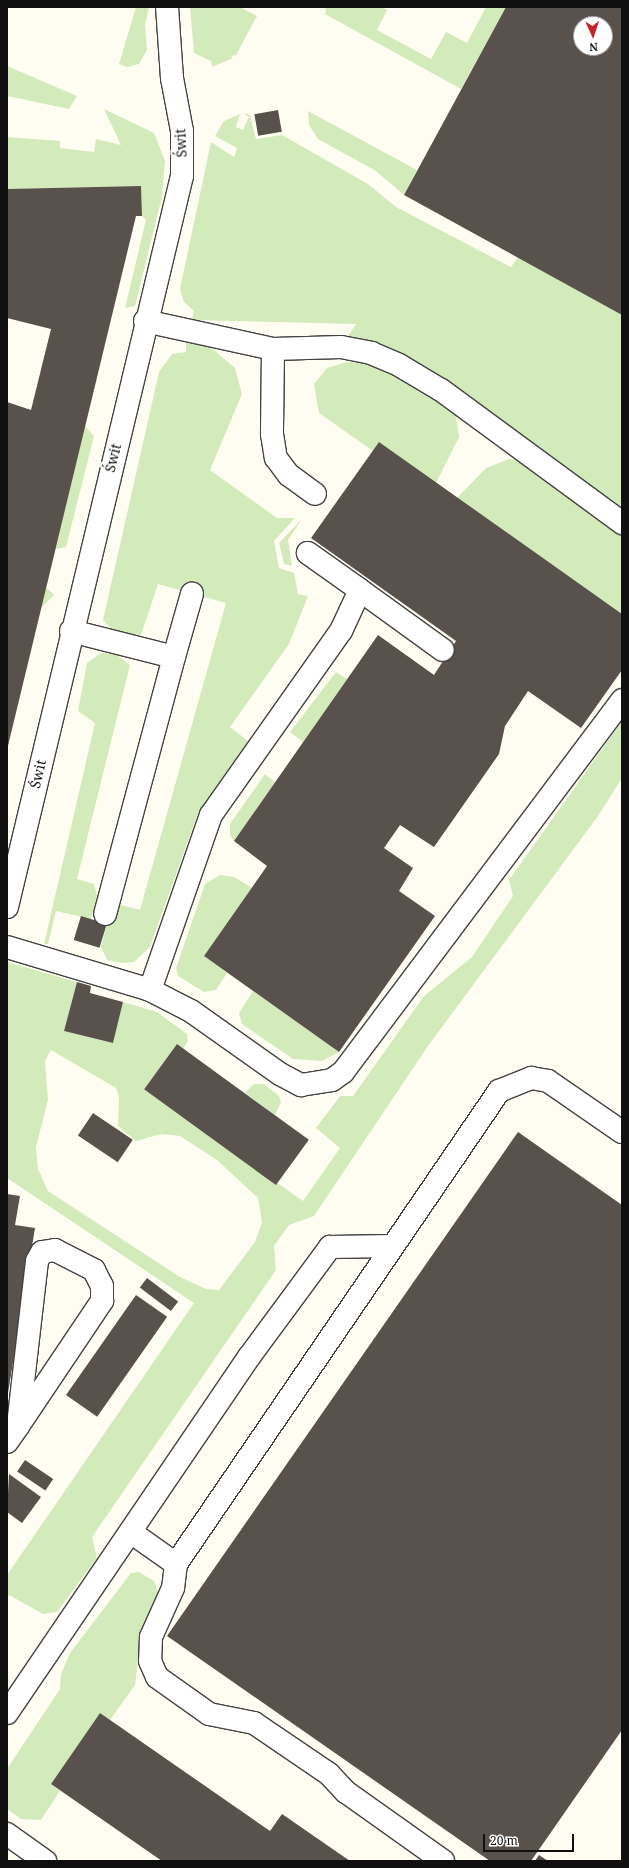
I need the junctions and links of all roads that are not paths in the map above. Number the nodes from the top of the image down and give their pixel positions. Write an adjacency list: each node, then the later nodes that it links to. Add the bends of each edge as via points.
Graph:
1 (167, 7): 2 (street, Świt, via 169,48 182,131 182,176)
2 (145, 321): 3 (street); 9 (street, Świt)
3 (273, 349): 4 (street, via 272,434 276,458 289,475); 5 (street, via 341,347 371,353 399,365 441,390)
4 (315, 494)
5 (622, 523)
6 (308, 553): 7 (street)
7 (360, 590): 10 (street); 16 (street, via 341,631 211,815)
8 (192, 594): 11 (street)
9 (71, 632): 11 (street); 13 (street, Świt)
10 (443, 650)
11 (174, 657): 14 (street)
12 (622, 700): 16 (street, via 343,1072 332,1080 312,1086 292,1081 191,1011)
13 (7, 907)
14 (105, 914)
15 (7, 947): 16 (street)
16 (150, 990)
17 (622, 1132): 18 (street, via 548,1081 531,1078 515,1082 499,1091)
18 (393, 1246): 20 (street, via 330,1247 250,1357); 21 (street)
19 (12, 1434): 19 (street, via 102,1301 102,1286 94,1270 55,1250 42,1252 37,1261)
20 (132, 1533): 21 (street); 22 (street)
21 (176, 1564): 25 (street, via 172,1588 151,1637 150,1661 157,1677 209,1714 254,1723 329,1774 346,1792)
22 (7, 1713)
23 (7, 1834): 24 (street)
24 (44, 1861)
25 (443, 1861)

